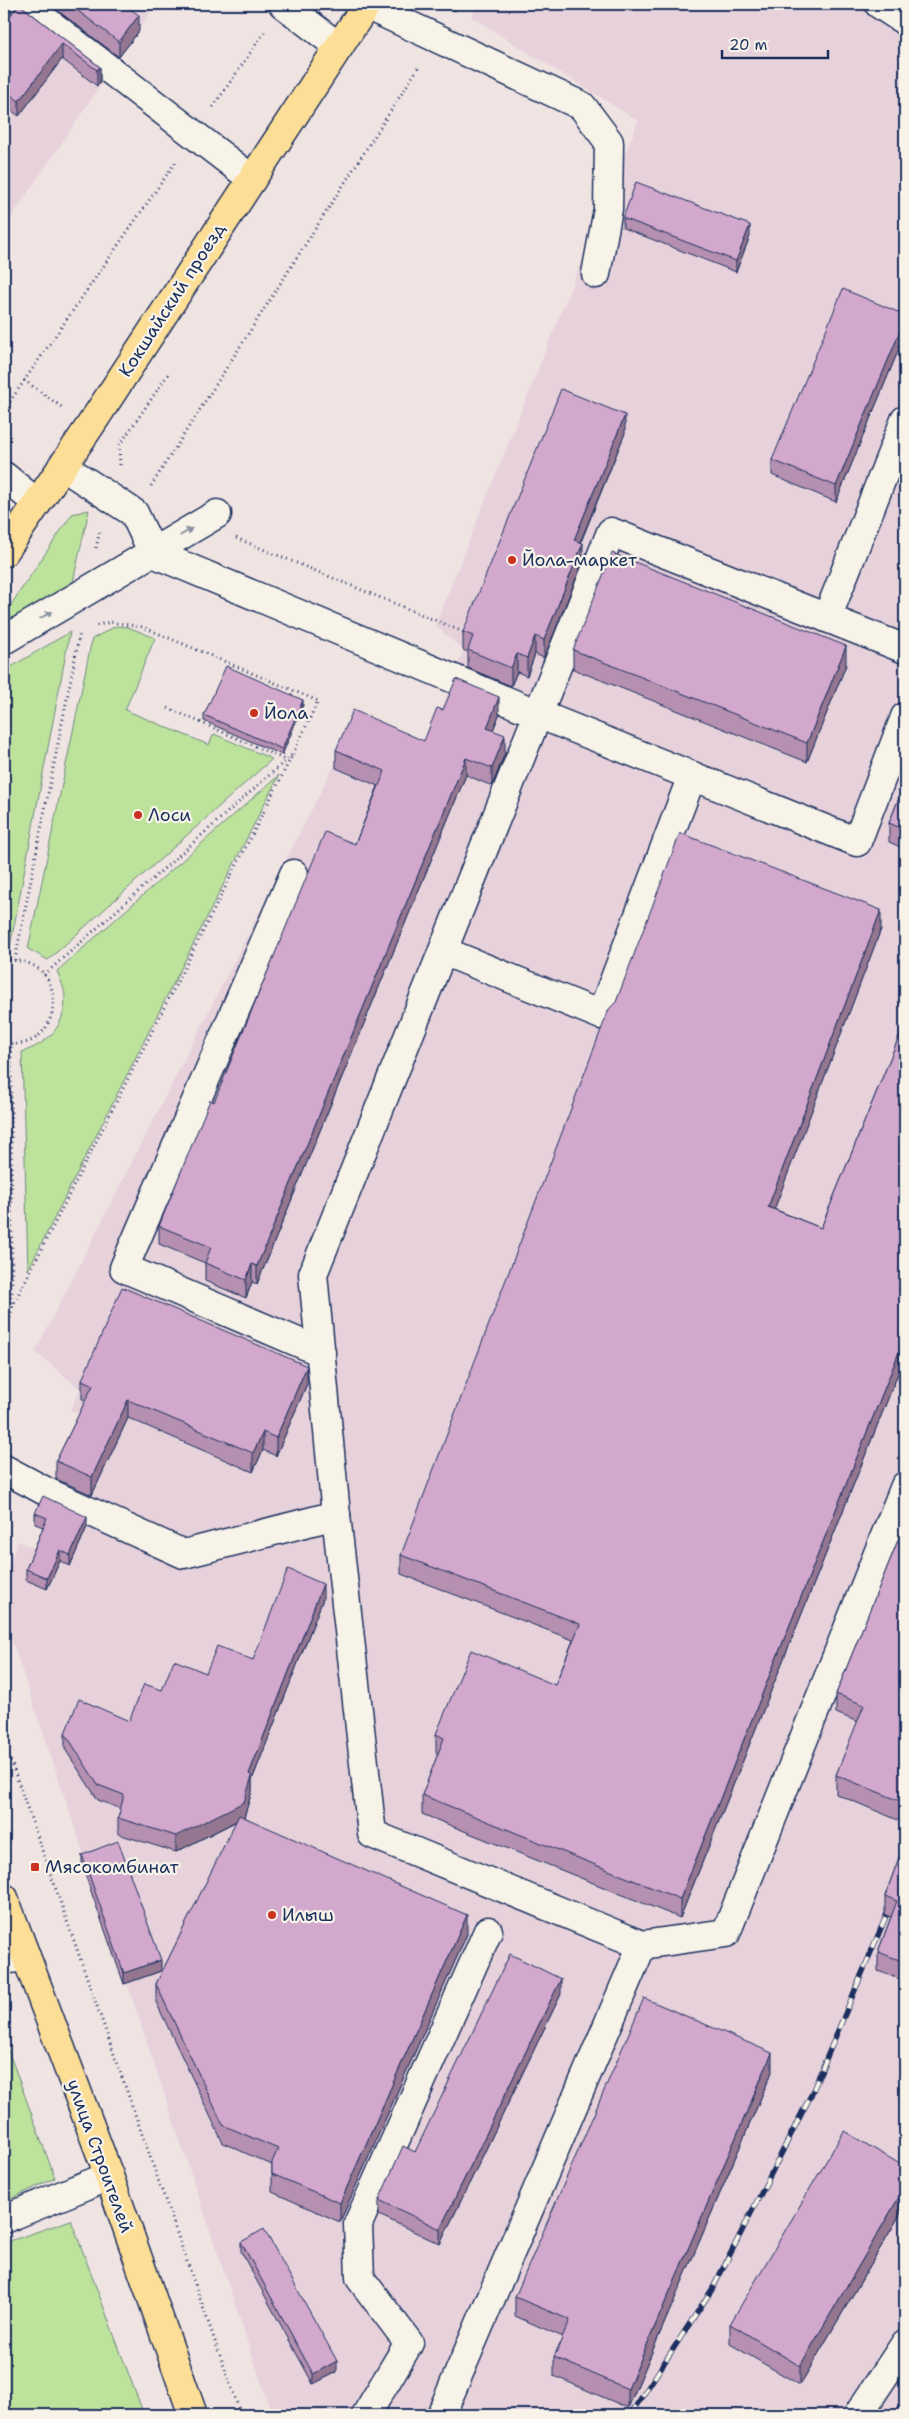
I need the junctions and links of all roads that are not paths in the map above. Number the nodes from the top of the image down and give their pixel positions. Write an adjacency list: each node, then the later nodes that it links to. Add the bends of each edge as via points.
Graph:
1 (24, 4): 7 (street)
2 (284, 4): 6 (street)
3 (366, 4): 6 (main road, Кокшайский проезд); 8 (street, via 582,106 609,142 608,209)
4 (880, 4): 5 (street)
5 (905, 21)
6 (339, 47): 7 (main road, Кокшайский проезд)
7 (252, 179): 10 (main road, Кокшайский проезд)
8 (596, 274)
9 (905, 420): 16 (street)
10 (62, 466): 12 (main road, Кокшайский проезд); 15 (street, via 134,513)
11 (4, 476): 12 (street)
12 (37, 503): 14 (main road, Кокшайский проезд)
13 (208, 518): 15 (street, one-way to 13)
14 (4, 552)
15 (153, 553): 17 (street, one-way to 15); 19 (street)
16 (827, 618): 18 (street); 19 (street, via 611,532)
17 (4, 640)
18 (905, 649)
19 (538, 714): 21 (street); 23 (street)
20 (905, 717): 21 (street, via 857,842)
21 (692, 776): 23 (street, via 601,1015)
22 (294, 874): 24 (street, via 124,1268)
23 (442, 951): 24 (street, via 313,1274)
24 (321, 1352): 27 (street)
25 (4, 1469): 27 (street, via 184,1554)
26 (905, 1486): 30 (street, via 726,1933)
27 (336, 1515): 30 (street, via 372,1834)
28 (4, 1898): 31 (main road, улица Строителей)
29 (488, 1931): 36 (street, via 358,2224 360,2278 408,2343)
30 (642, 1945): 37 (street)
31 (15, 1959): 32 (main road, улица Строителей)
32 (109, 2176): 33 (street); 35 (main road, улица Строителей)
33 (4, 2219)
34 (905, 2344): 38 (street)
35 (193, 2415)
36 (366, 2415)
37 (441, 2415)
38 (858, 2415)

